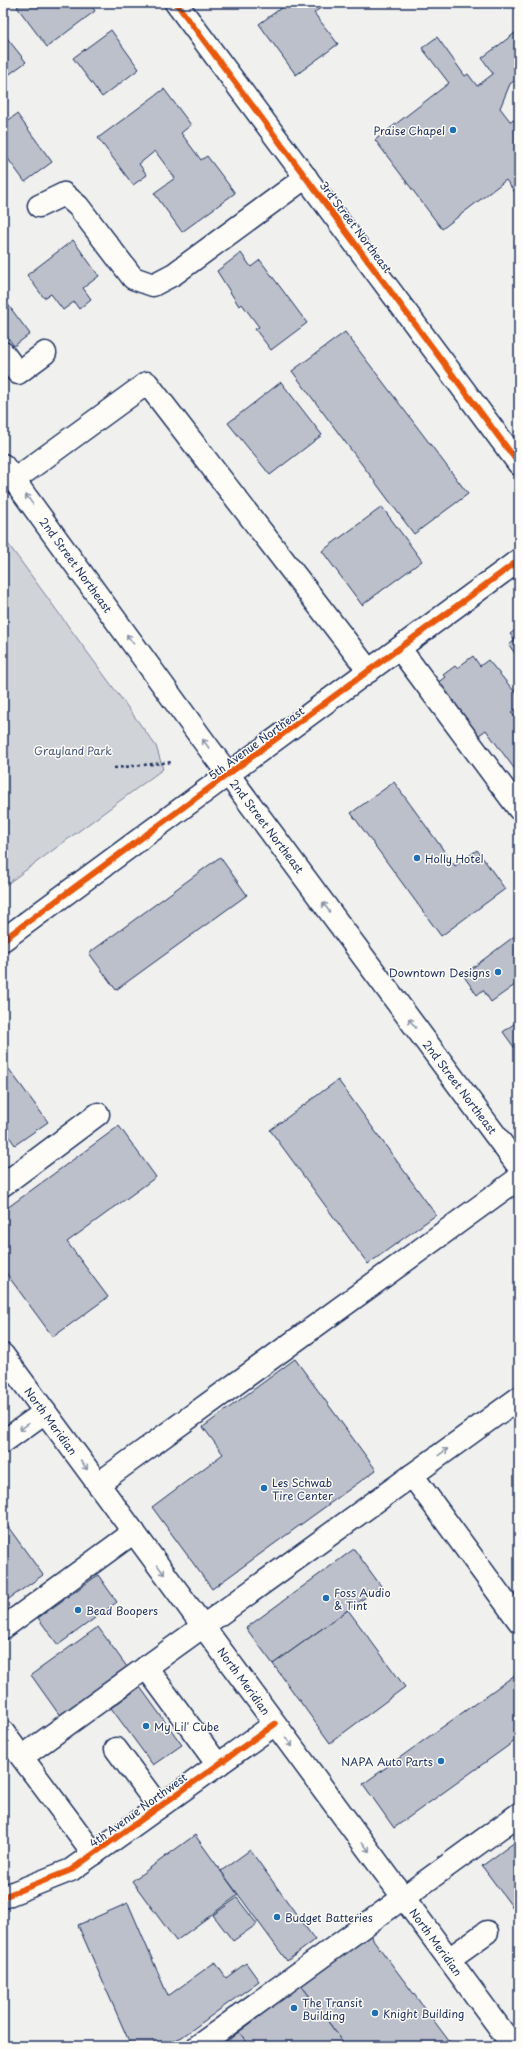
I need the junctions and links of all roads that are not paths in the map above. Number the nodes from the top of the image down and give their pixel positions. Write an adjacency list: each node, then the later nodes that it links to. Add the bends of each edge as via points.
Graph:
1 (176, 3): 2 (main road, 3rd Street Northeast)
2 (306, 177): 3 (main road, via 174,274 153,285 133,278 78,206 64,194); 6 (main road, 3rd Street Northeast)
3 (39, 206)
4 (3, 353): 5 (main road, via 18,373)
5 (45, 353)
6 (519, 464)
7 (9, 472): 10 (main road, via 147,383); 11 (main road, 2nd Street Northeast, one-way to 7)
8 (519, 560): 9 (main road, 5th Avenue Northeast)
9 (400, 649): 10 (main road, 5th Avenue Northeast); 12 (main road)
10 (369, 671): 11 (main road, 5th Avenue Northeast)
11 (229, 775): 13 (main road, 5th Avenue Northeast); 15 (main road, 2nd Street Northeast, one-way to 11)
12 (519, 809)
13 (3, 940)
14 (98, 1114): 17 (main road)
15 (519, 1166)
16 (519, 1178): 23 (main road)
17 (3, 1185)
18 (3, 1355): 20 (main road, North Meridian)
19 (519, 1398): 22 (main road, one-way to 19)
20 (45, 1412): 21 (main road, one-way to 21); 23 (main road, North Meridian, one-way to 23)
21 (3, 1442)
22 (412, 1475): 25 (main road); 26 (main road)
23 (98, 1484): 24 (main road, North Meridian)
24 (134, 1532): 26 (main road, North Meridian, one-way to 26); 27 (main road)
25 (519, 1621)
26 (203, 1626): 28 (main road); 29 (main road, North Meridian)
27 (3, 1628)
28 (146, 1667): 32 (main road); 33 (main road)
29 (275, 1724): 33 (main road, 4th Avenue Northwest); 38 (main road, North Meridian, one-way to 38)
30 (3, 1732): 32 (main road)
31 (116, 1749): 34 (main road)
32 (22, 1757): 36 (main road)
33 (218, 1765): 34 (main road, 4th Avenue Northwest)
34 (159, 1807): 36 (main road, 4th Avenue Northwest)
35 (519, 1814): 38 (main road)
36 (94, 1854): 37 (main road, 4th Avenue Northwest, via 71,1870)
37 (3, 1897)
38 (404, 1898): 40 (main road, North Meridian); 41 (main road)
39 (487, 1932): 40 (main road)
40 (449, 1959): 42 (main road, North Meridian)
41 (198, 2046)
42 (513, 2046)

